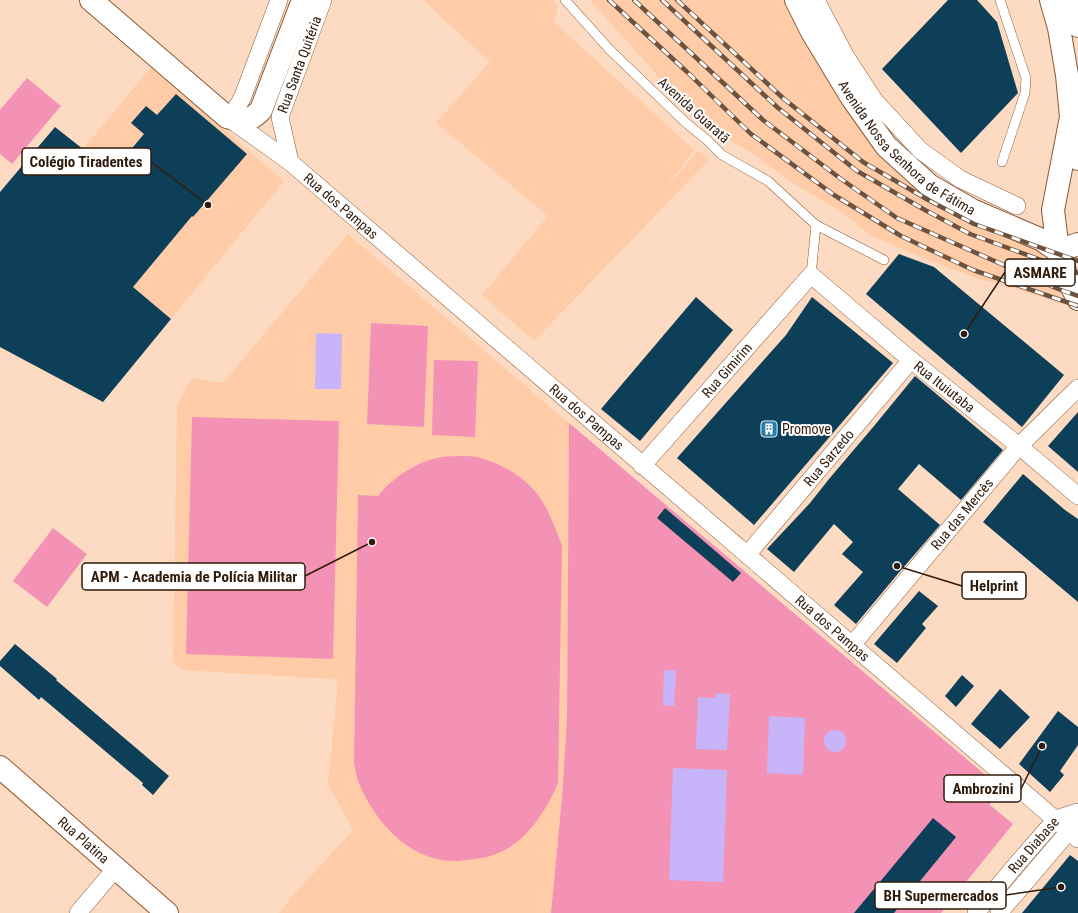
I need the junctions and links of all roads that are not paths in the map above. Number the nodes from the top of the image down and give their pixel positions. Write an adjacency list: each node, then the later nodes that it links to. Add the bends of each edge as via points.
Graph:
1 (91, 0): 13 (main road, Rua dos Pampas)
2 (280, 0): 13 (street, via 243,96 232,114)
3 (303, 0): 12 (main road)
4 (322, 0): 16 (street, Rua Santa Quitéria, via 280,117)
5 (565, 0): 19 (lane, Avenida Guaratã, via 610,50 684,122 722,155 768,181)
6 (796, 0): 20 (main road, Avenida Nossa Senhora de Fátima, via 852,98 886,146 929,186 972,210 1042,240)
7 (816, 0): 18 (street, Avenida Nossa Senhora de Fátima, via 846,58 874,100 920,150 960,179)
8 (1000, 0): 17 (lane, via 1026,78 1025,93)
9 (1051, 0): 14 (main road, via 1068,75)
10 (1070, 0): 11 (main road)
11 (1078, 26)
12 (265, 101): 13 (main road, Rua Santa Quitéria, via 256,115 249,120); 16 (street, Rua Santa Quitéria, via 263,130)
13 (227, 116): 16 (street, Rua dos Pampas)
14 (1071, 117): 15 (main road); 20 (main road, via 1053,210)
15 (1078, 159)
16 (290, 162): 27 (street, Rua dos Pampas)
17 (1002, 162)
18 (1017, 206)
19 (816, 225): 21 (lane, Avenida Guaratã); 22 (lane)
20 (1068, 248): 23 (main road, via 1068,280)
21 (884, 260)
22 (811, 275): 24 (street, Rua Ituiutaba); 27 (street, Rua Gimirim)
23 (1078, 299)
24 (911, 360): 26 (street, Rua Ituiutaba); 29 (street, Rua Sarzedo)
25 (1078, 388): 26 (street, Rua das Mercês)
26 (1019, 446): 28 (street, Rua Ituiutaba); 30 (street, Rua das Mercês)
27 (642, 466): 29 (street, Rua dos Pampas)
28 (1078, 496)
29 (746, 555): 30 (street, Rua dos Pampas)
30 (852, 645): 33 (street, Rua dos Pampas)
31 (0, 767): 35 (main road, Rua Platina)
32 (1077, 811): 33 (street, Rua Diabase); 34 (street, Rua Diabase)
33 (1056, 819): 34 (street, Rua dos Pampas); 38 (street, Rua Diabase)
34 (1074, 835): 39 (street, Rua Diabase)
35 (116, 868): 36 (street); 37 (main road, Rua Platina)
36 (78, 913)
37 (167, 913)
38 (976, 913)
39 (999, 913)

